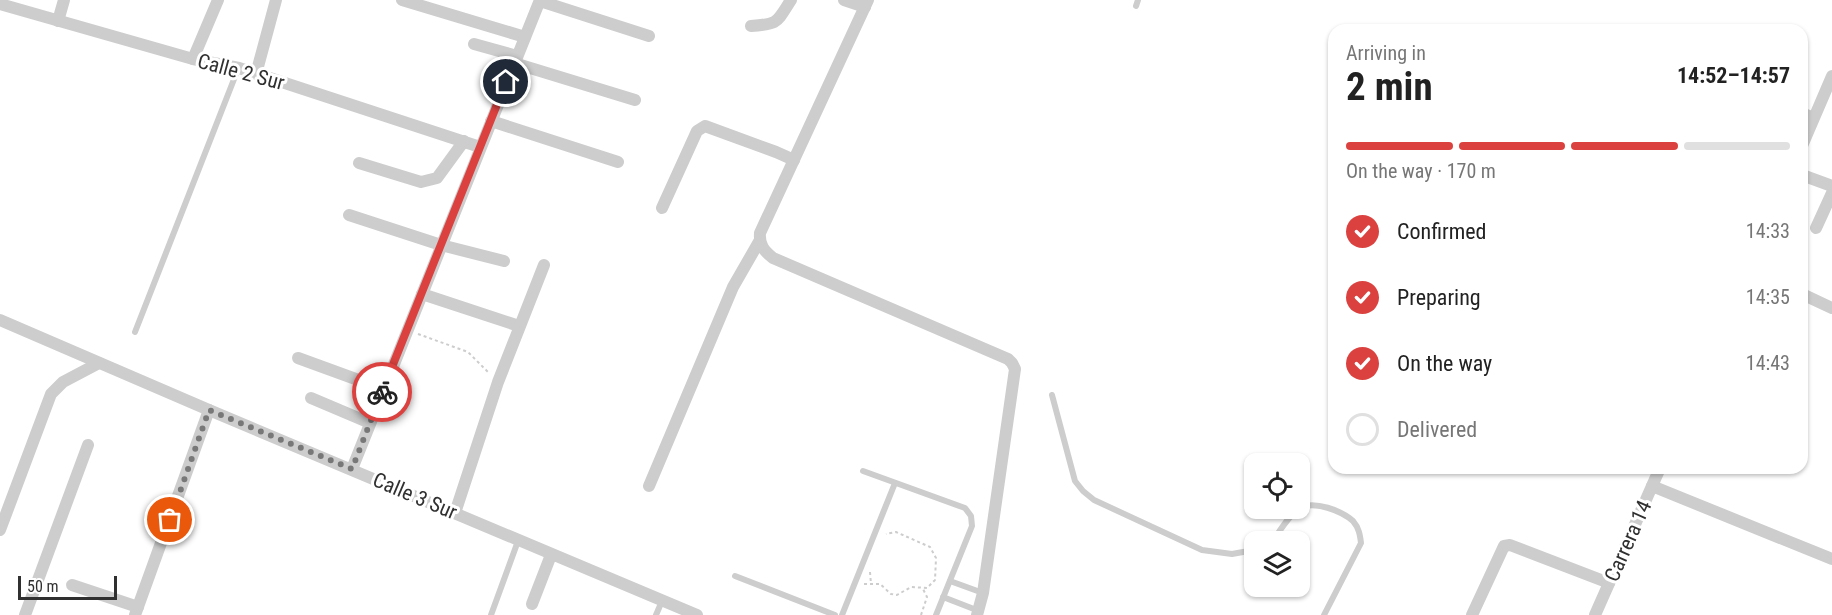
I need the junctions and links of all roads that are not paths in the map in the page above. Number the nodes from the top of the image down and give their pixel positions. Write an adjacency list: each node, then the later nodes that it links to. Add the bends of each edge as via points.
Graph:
1 (64, 0): 10 (street)
2 (218, 0): 15 (street)
3 (276, 0): 18 (street)
4 (402, 0): 13 (street)
5 (540, 0): 12 (street); 13 (street)
6 (791, 0): 11 (street, via 773,25)
7 (844, 0): 8 (street)
8 (866, 3): 25 (street)
9 (0, 4): 10 (street, Calle 2 Sur)
10 (58, 21): 15 (street, Calle 2 Sur)
11 (751, 26)
12 (649, 36)
13 (525, 37): 16 (street)
14 (474, 44): 16 (street)
15 (193, 59): 17 (street, Calle 2 Sur)
16 (516, 59): 20 (street); 22 (street)
17 (239, 68): 18 (street, Calle 2 Sur); 43 (lane)
18 (256, 74): 23 (street, Calle 2 Sur)
19 (1832, 76): 21 (street)
20 (634, 100)
21 (1808, 114)
22 (491, 121): 24 (street); 26 (street)
23 (464, 141): 24 (street, Calle 2 Sur); 27 (street, via 437,178 421,183)
24 (480, 147): 35 (street)
25 (794, 160): 31 (street, via 705,126 697,131); 34 (street)
26 (618, 162)
27 (358, 163)
28 (1808, 177): 29 (street)
29 (1832, 186)
30 (1832, 193): 33 (street)
31 (662, 208)
32 (349, 215): 35 (street)
33 (1816, 228)
34 (760, 240): 56 (street, via 733,287); 69 (street, via 773,258 1012,363 1015,369)
35 (441, 245): 36 (street); 38 (street)
36 (504, 261)
37 (544, 265): 42 (street)
38 (422, 294): 42 (street); 46 (street)
39 (1808, 297): 40 (street)
40 (1832, 308)
41 (0, 320): 45 (street, Calle 3 Sur)
42 (519, 326): 58 (street)
43 (135, 332)
44 (298, 358): 46 (street)
45 (99, 363): 49 (street, Calle 3 Sur); 59 (street, via 63,382 51,394)
46 (383, 389): 50 (street)
47 (1052, 395): 62 (lane, via 1075,481 1094,500 1202,550)
48 (311, 398): 50 (street)
49 (209, 410): 52 (street, Calle 3 Sur); 73 (street)
50 (370, 423): 52 (street)
51 (88, 445): 75 (street)
52 (352, 469): 58 (street, Calle 3 Sur)
53 (863, 471): 55 (lane)
54 (1657, 474): 57 (street, Carrera 14)
55 (895, 483): 66 (lane, via 969,512 972,526); 80 (lane)
56 (649, 486)
57 (1652, 486): 64 (street); 67 (street, Carrera 14)
58 (455, 513): 61 (street, Calle 3 Sur)
59 (0, 530)
60 (1281, 531): 82 (lane, via 1300,508 1310,504 1321,505 1352,521 1360,533 1361,543)
61 (518, 541): 63 (street, Calle 3 Sur); 76 (lane)
62 (1244, 552)
63 (551, 555): 71 (street, Calle 3 Sur); 72 (street)
64 (1832, 559)
65 (735, 576): 79 (lane)
66 (950, 581): 69 (lane); 70 (lane)
67 (1609, 583): 83 (street, via 1504,546); 84 (street, Carrera 14)
68 (72, 585): 73 (street)
69 (983, 593): 74 (street)
70 (943, 597): 74 (lane); 81 (lane)
71 (662, 601): 77 (lane); 78 (street, Calle 3 Sur)
72 (532, 604)
73 (136, 611)
74 (978, 613)
75 (25, 615)
76 (491, 615)
77 (656, 615)
78 (698, 615)
79 (835, 615)
80 (842, 615)
81 (936, 615)
82 (1324, 615)
83 (1472, 615)
84 (1595, 615)

